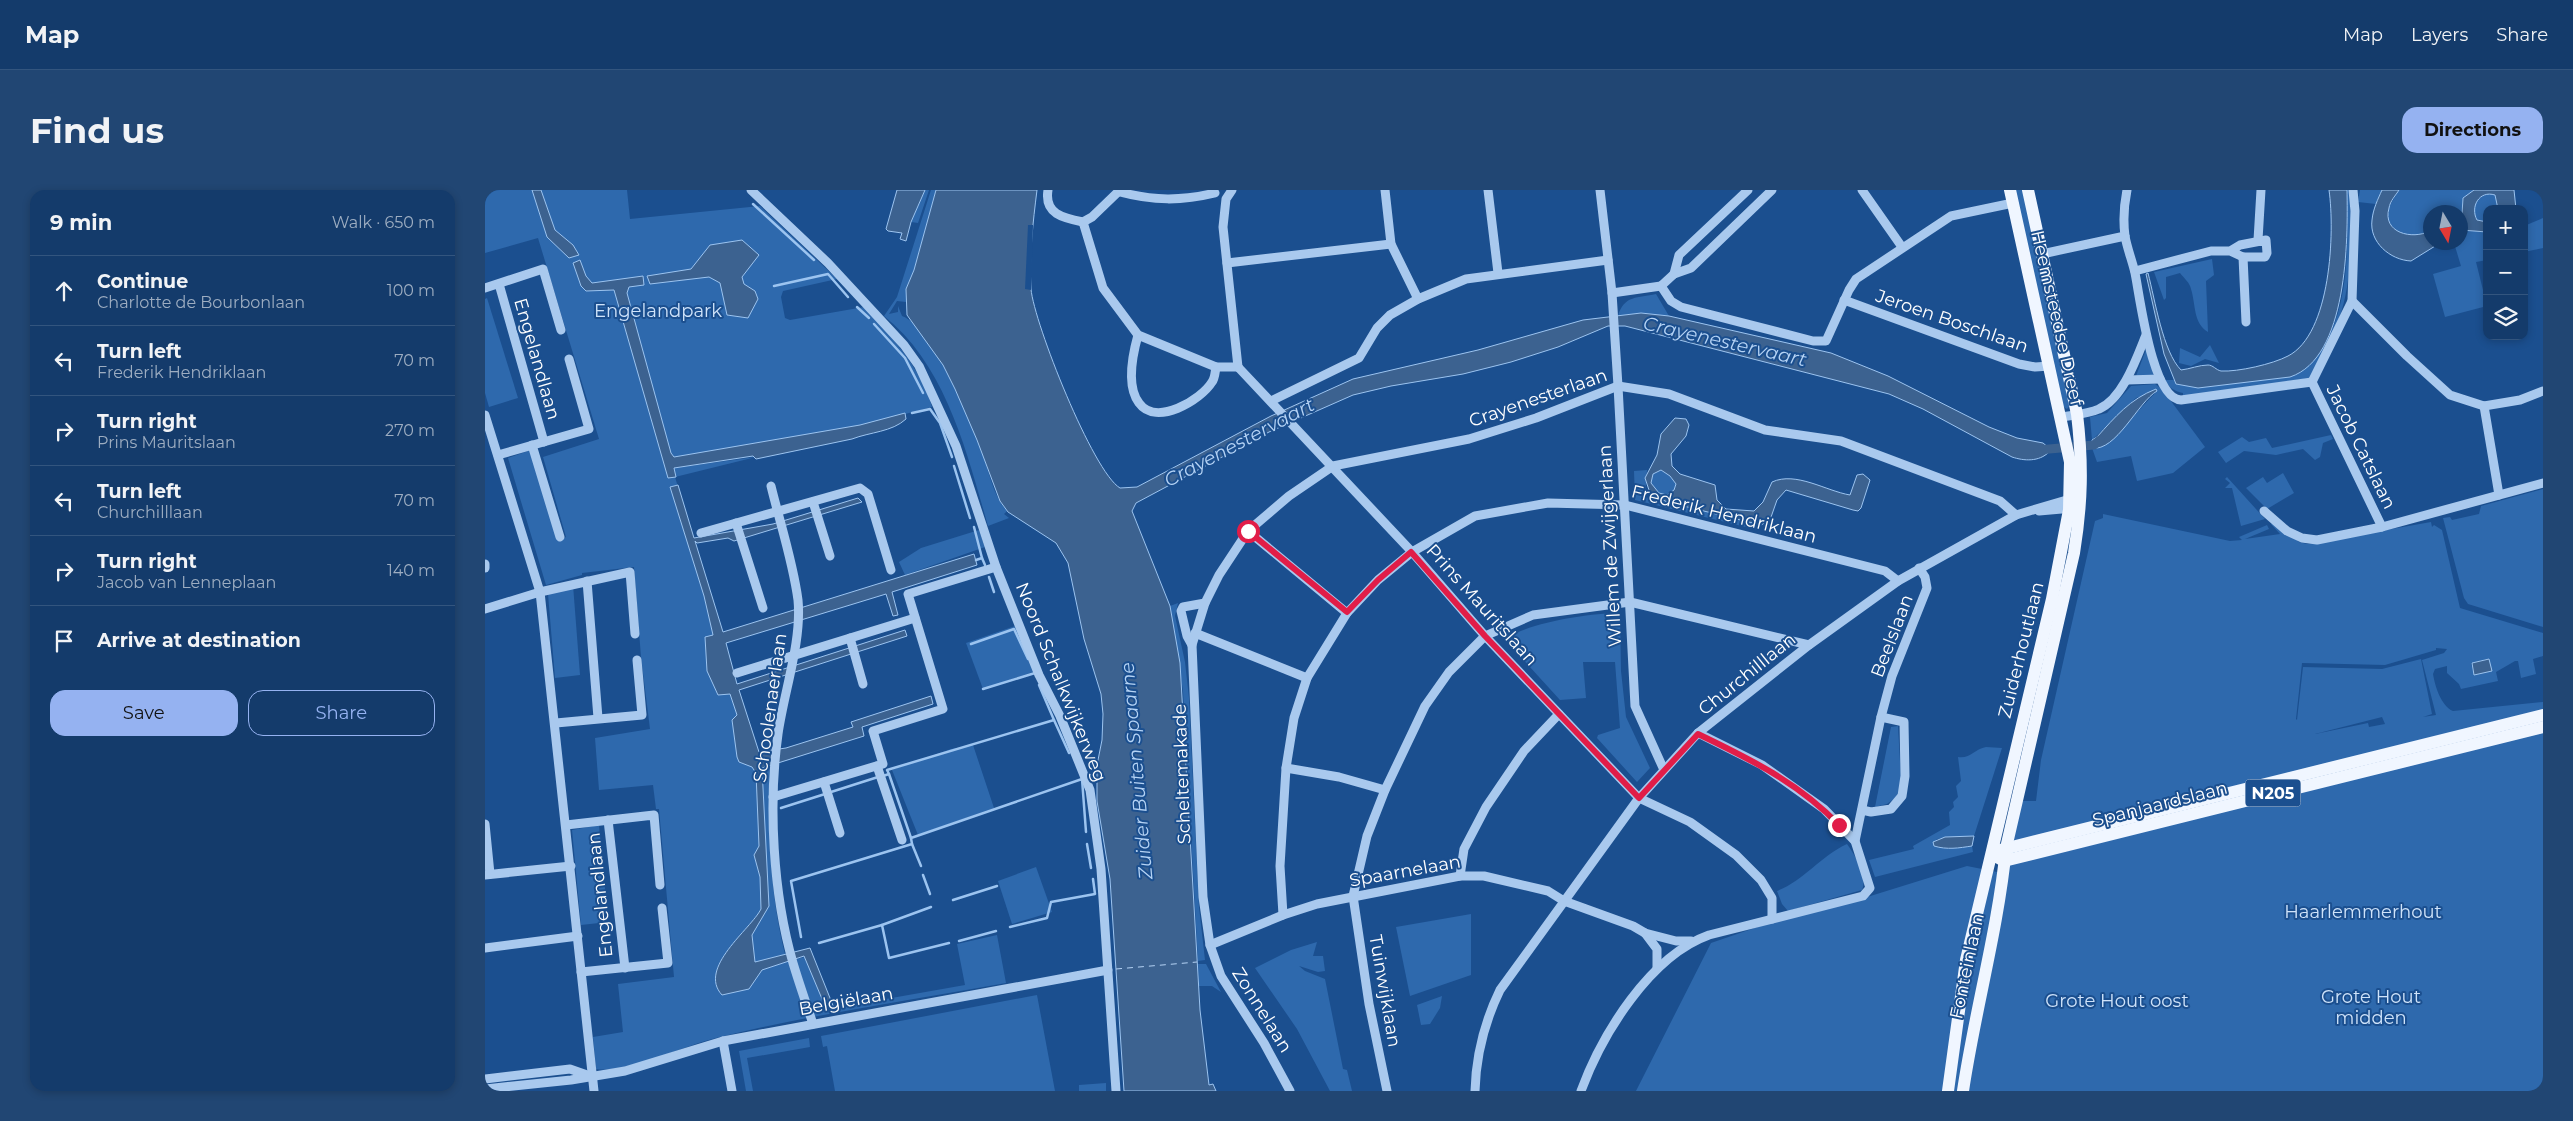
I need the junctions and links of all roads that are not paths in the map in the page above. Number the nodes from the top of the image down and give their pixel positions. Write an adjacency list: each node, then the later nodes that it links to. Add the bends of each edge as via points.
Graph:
1 (751, 190): 79 (street, Noord Schalkwijkerweg, via 828,263 904,345 919,366 956,446)
2 (1048, 190): 18 (street, via 1048,205 1054,213)
3 (1232, 190): 17 (street)
4 (1385, 190): 21 (street)
5 (1488, 190): 29 (street)
6 (1600, 190): 26 (street, Willem de Zwijgerlaan)
7 (1748, 190): 30 (street, via 1679,255)
8 (1772, 190): 30 (street, via 1691,268)
9 (1862, 190): 22 (street)
10 (2029, 190): 24 (main road, Heemsteedse Dreef)
11 (2127, 190): 19 (street)
12 (2261, 190): 20 (street)
13 (2353, 190): 37 (street)
14 (1120, 191): 15 (street, via 1166,200 1195,198); 18 (street)
15 (1215, 191): 17 (street)
16 (2011, 196): 22 (street, via 1951,216); 43 (main road, Heemsteedse Dreef)
17 (1226, 199): 27 (street, via 1223,227)
18 (1083, 222): 40 (street, via 1103,288)
19 (2125, 236): 24 (street); 28 (street)
20 (2258, 240): 23 (street); 25 (street, via 2266,240 2265,257)
21 (1391, 244): 27 (street); 35 (street)
22 (1902, 247): 36 (street, via 1856,279)
23 (2230, 251): 25 (street); 28 (street, via 2211,251)
24 (2043, 254): 53 (main road, Heemsteedse Dreef)
25 (2243, 257): 38 (street)
26 (1608, 260): 29 (street); 34 (street, Willem de Zwijgerlaan)
27 (1227, 263): 45 (street)
28 (2135, 271): 41 (street)
29 (1498, 273): 35 (street, via 1465,279)
30 (1674, 274): 32 (street)
31 (499, 284): 33 (street, Engelandlaan); 39 (street, Engelandlaan, via 543,269); 56 (street, Engelandlaan)
32 (1661, 286): 34 (street); 36 (street, via 1681,307 1820,342 1826,341)
33 (485, 288)
34 (1612, 293): 49 (street, Willem de Zwijgerlaan)
35 (1418, 299): 51 (street, via 1390,315 1377,328 1359,358)
36 (1844, 300): 43 (street, Jeroen Boschlaan, via 2019,364)
37 (2352, 301): 48 (street); 52 (street, via 2450,395)
38 (2247, 322)
39 (561, 330)
40 (1138, 334): 44 (street); 44 (street, via 1131,360 1135,392 1139,404 1147,409 1163,413 1177,409 1205,391 1213,380)
41 (2146, 335): 46 (street); 47 (street)
42 (569, 360): 56 (street, Engelandlaan, via 589,429)
43 (2050, 366): 55 (main road, Heemsteedse Dreef)
44 (1216, 367): 45 (street)
45 (1238, 367): 51 (street, Prins Mauritslaan)
46 (2127, 380): 47 (street); 53 (street, via 2101,409)
47 (2160, 380): 48 (street, via 2172,397 2181,400)
48 (2312, 382): 72 (street, Jacob Catslaan)
49 (1618, 386): 60 (street, Crayenesterlaan, via 1536,418 1469,439); 66 (street, Willem de Zwijgerlaan); 70 (street, Crayenesterlaan, via 1669,394 1765,430 1841,441 2000,501)
50 (2543, 391): 52 (street, via 2520,400)
51 (1271, 401): 60 (street, Prins Mauritslaan)
52 (2484, 406): 63 (street)
53 (2077, 414): 55 (street); 58 (main road, Heemsteedse Dreef)
54 (485, 415): 59 (street, Engelandlaan)
55 (2061, 417): 58 (main road, Heemsteedse Dreef)
56 (544, 442): 57 (street, Engelandlaan)
57 (532, 445): 59 (street, Engelandlaan); 75 (street, Engelandlaan)
58 (2074, 448): 65 (main road, Zuiderhoutlaan); 67 (main road, Zuiderhoutlaan)
59 (498, 455): 85 (street, Engelandlaan)
60 (1333, 466): 73 (street, Crayenesterlaan, via 1289,496); 76 (street, Prins Mauritslaan)
61 (2543, 483): 63 (street)
62 (771, 486): 69 (street, Schoolenaerlaan)
63 (2499, 495): 72 (street)
64 (813, 504): 69 (street); 77 (street); 82 (street, via 860,488 868,494)
65 (2070, 504): 67 (street, Churchilllaan); 70 (street, Churchilllaan); 125 (main road, Zuiderhoutlaan, via 2054,590)
66 (1625, 505): 76 (street, Frederik Hendriklaan, via 1548,503 1475,516); 84 (street, Frederik Hendriklaan, via 1885,571); 86 (street, Willem de Zwijgerlaan)
67 (2082, 505): 124 (main road, Zuiderhoutlaan, via 2074,553)
68 (2265, 512): 72 (street, via 2303,538 2331,539)
69 (778, 514): 71 (street); 99 (street, Schoolenaerlaan, via 797,600 798,628)
70 (2016, 515): 81 (street, Churchilllaan)
71 (737, 526): 74 (street); 89 (street)
72 (2382, 527)
73 (1248, 531): 87 (street, Crayenesterlaan); 90 (street)
74 (701, 532)
75 (560, 537)
76 (1411, 552): 90 (street, Frederik Hendriklaan); 94 (street, Prins Mauritslaan)
77 (830, 556)
78 (485, 564): 80 (street)
79 (996, 566): 91 (street, via 908,594); 143 (street, Noord Schalkwijkerweg, via 1039,675 1060,716 1090,790 1101,869)
80 (485, 568)
81 (1919, 568): 84 (street, Churchilllaan); 105 (street, Beelslaan, via 1927,588 1891,676)
82 (891, 570)
83 (587, 581): 85 (street); 93 (street, via 630,572); 106 (street)
84 (1898, 581): 97 (street, Churchilllaan)
85 (540, 592): 88 (street); 107 (street, Engelandlaan)
86 (1630, 602): 94 (street, via 1533,615); 97 (street); 111 (street, Willem de Zwijgerlaan, via 1635,706)
87 (1205, 603): 92 (street, Scheltemakade); 96 (street, via 1181,610)
88 (485, 608)
89 (763, 608)
90 (1347, 612): 101 (street, Frederik Hendriklaan)
91 (915, 618): 95 (street); 112 (street, via 943,709 873,731 883,764)
92 (1195, 633): 96 (street, Scheltemakade); 101 (street)
93 (635, 634)
94 (1485, 636): 103 (street, Prins Mauritslaan); 114 (street, via 1449,672 1425,706)
95 (850, 640): 99 (street); 102 (street)
96 (1192, 644): 139 (street, Scheltemakade, via 1203,898)
97 (1809, 645): 109 (street, Churchilllaan)
98 (637, 660): 106 (street, via 642,715)
99 (792, 660): 100 (street); 115 (street, Schoolenaerlaan, via 777,745)
100 (737, 673)
101 (1307, 678): 110 (street, Frederik Hendriklaan, via 1294,718)
102 (863, 684)
103 (1559, 714): 116 (street, Prins Mauritslaan); 129 (street, via 1524,751 1486,807 1464,849)
104 (2543, 715): 124 (main road, Spanjaardslaan / N205)
105 (1881, 716): 117 (street, Beelslaan); 117 (street, via 1904,722 1902,796 1891,809)
106 (598, 718): 107 (street)
107 (556, 724): 120 (street, Engelandlaan)
108 (2543, 727): 126 (main road, Spanjaardslaan / N205)
109 (1698, 734): 111 (street, Churchilllaan); 123 (street, via 1763,765 1807,794)
110 (1286, 768): 114 (street, via 1339,777); 134 (street, Frederik Hendriklaan, via 1280,866)
111 (1664, 770): 116 (street, Churchilllaan)
112 (879, 773): 113 (street); 122 (street)
113 (825, 784): 115 (street); 121 (street)
114 (1385, 790): 131 (street, via 1367,836)
115 (773, 797): 145 (street, Schoolenaerlaan, via 777,876 792,962)
116 (1639, 798): 132 (street, Churchilllaan); 135 (street, via 1690,822 1737,854 1761,880 1772,898)
117 (1863, 810): 123 (street, Beelslaan)
118 (608, 820): 120 (street, Engelandlaan); 130 (street, Engelandlaan, via 654,814); 141 (street, Engelandlaan)
119 (485, 824): 128 (street)
120 (566, 825): 127 (street, Engelandlaan)
121 (840, 833)
122 (902, 840)
123 (1855, 841): 135 (street, via 1870,888 1863,896)
124 (2005, 848): 125 (main road, Spanjaardslaan / N205); 126 (main road, Fonteinlaan)
125 (1991, 853): 126 (main road); 157 (main road, Fonteinlaan, via 1966,960)
126 (2004, 862): 158 (main road, Fonteinlaan)
127 (571, 866): 128 (street); 137 (street, Engelandlaan)
128 (488, 875)
129 (1460, 876): 131 (street, Spaarnelaan); 132 (street, Spaarnelaan, via 1484,876 1548,891)
130 (660, 885)
131 (1353, 896): 134 (street, Spaarnelaan); 154 (street, Tuinwijklaan, via 1369,1004)
132 (1564, 901): 136 (street, Spaarnelaan); 155 (street, Churchilllaan, via 1500,990 1489,1012 1479,1046)
133 (662, 908): 141 (street, Engelandlaan, via 668,963)
134 (1283, 915): 139 (street, Spaarnelaan)
135 (1772, 919): 138 (street)
136 (1645, 933): 138 (street, Spaarnelaan, via 1676,941); 142 (street, via 1657,949)
137 (578, 936): 140 (street); 144 (street, Engelandlaan)
138 (1691, 941): 142 (street)
139 (1210, 945): 153 (street, Zonnelaan, via 1221,976)
140 (485, 948)
141 (625, 968): 144 (street, Engelandlaan)
142 (1657, 968): 156 (street, via 1620,1016)
143 (1109, 970): 145 (street, Belgiëlaan); 152 (street, Noord Schalkwijkerweg)
144 (581, 972): 147 (street, Engelandlaan)
145 (813, 1024): 146 (street, Belgiëlaan)
146 (723, 1041): 147 (street, Belgiëlaan, via 625,1071); 151 (street)
147 (592, 1077): 148 (street, via 570,1068); 149 (street, Belgiëlaan); 150 (street, Engelandlaan)
148 (485, 1079)
149 (485, 1089)
150 (594, 1091)
151 (732, 1091)
152 (1116, 1091)
153 (1290, 1091)
154 (1387, 1091)
155 (1475, 1091)
156 (1581, 1091)
157 (1949, 1091)
158 (1963, 1091)

